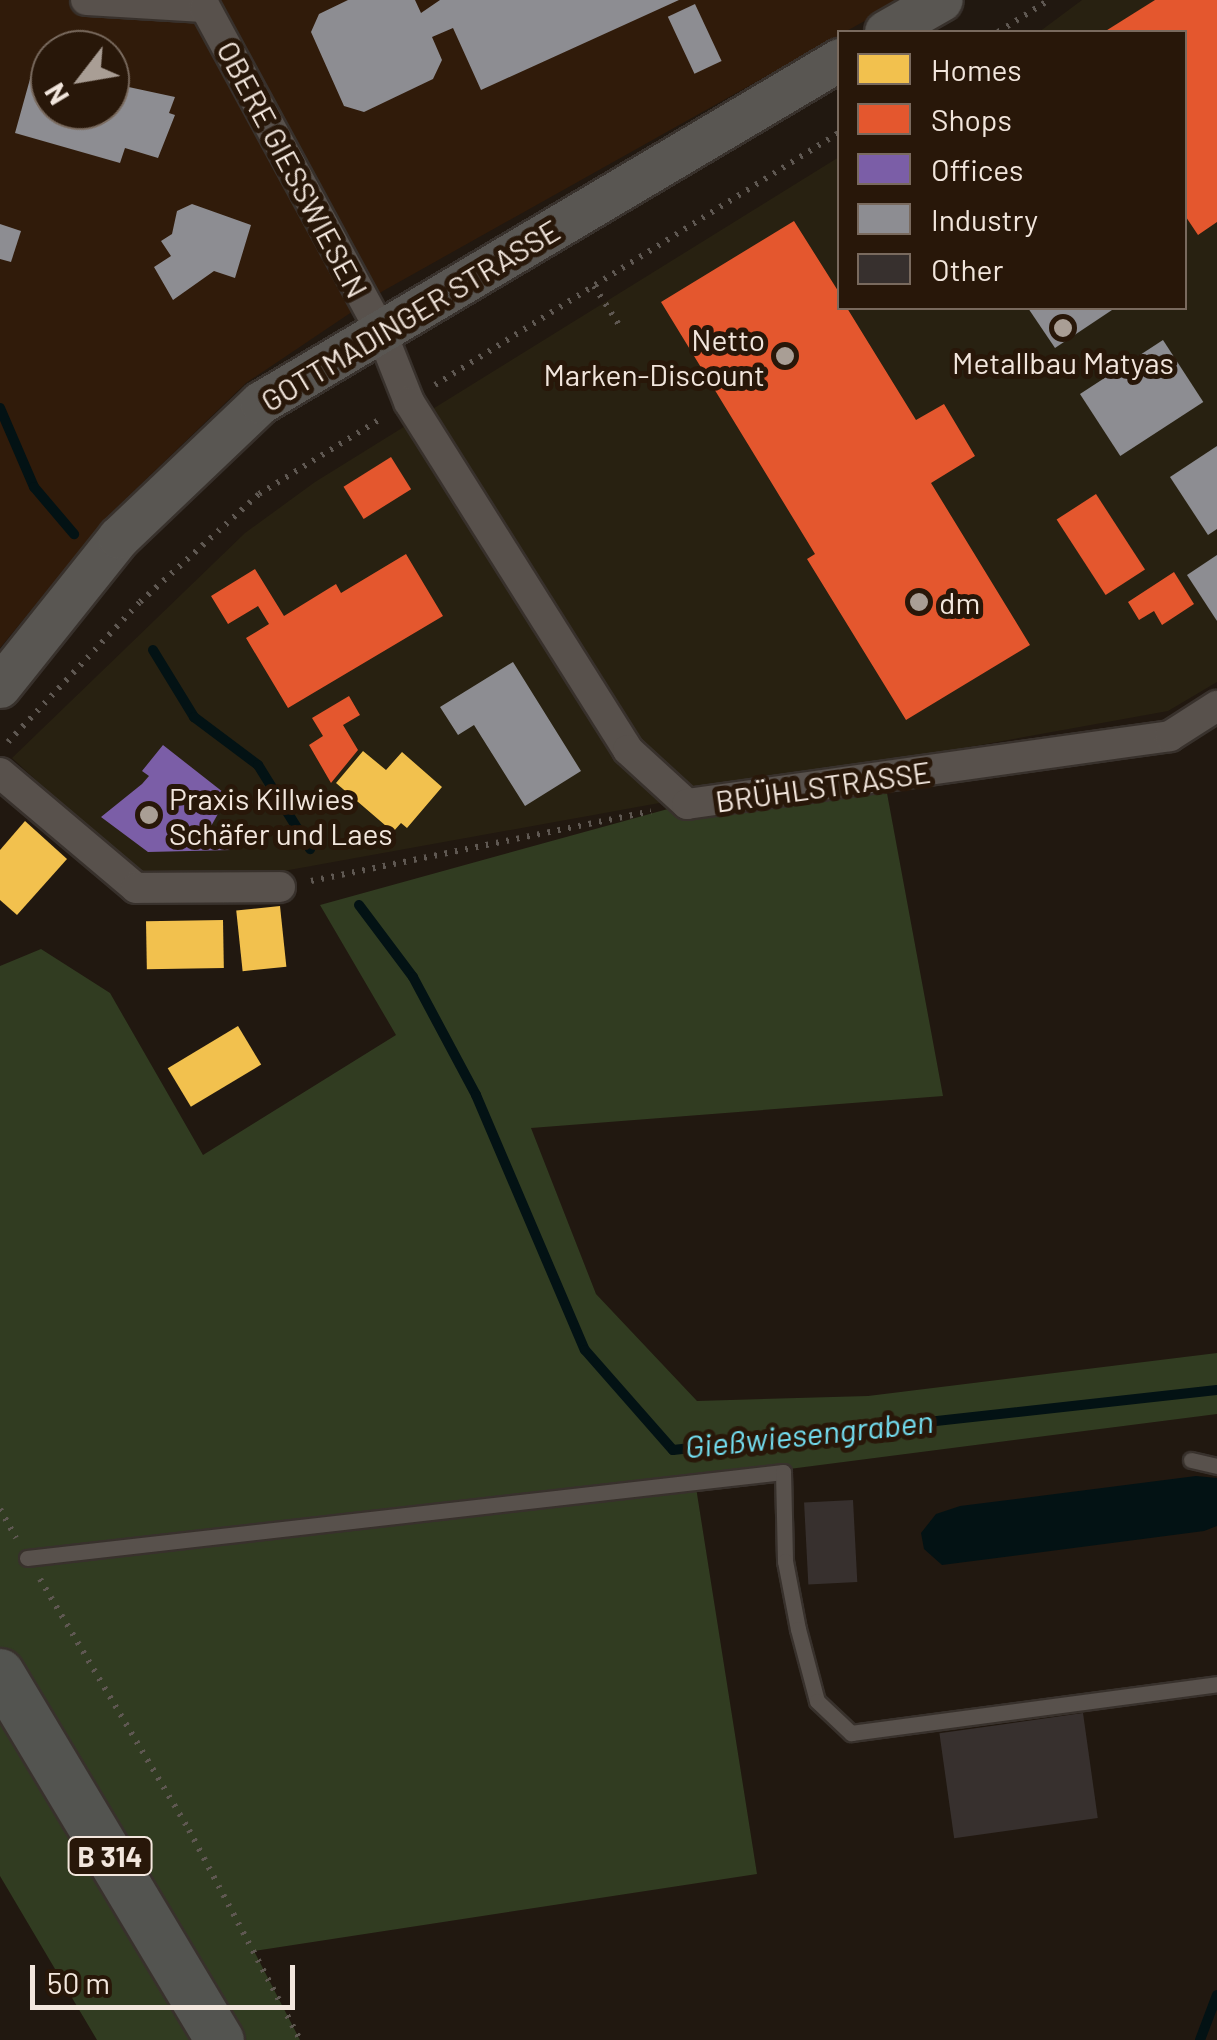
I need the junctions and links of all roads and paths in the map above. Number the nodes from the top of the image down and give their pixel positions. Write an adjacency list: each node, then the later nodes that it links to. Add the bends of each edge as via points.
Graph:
1 (86, 0): 4 (street, OBERE GIESSWIESEN)
2 (942, 0): 5 (main road)
3 (1048, 0): 6 (path)
4 (206, 4): 10 (street, OBERE GIESSWIESEN)
5 (890, 30)
6 (1001, 30)
7 (837, 62): 10 (main road, GOTTMADINGER STRASSE)
8 (594, 286): 9 (path)
9 (619, 325)
10 (380, 329): 11 (main road, GOTTMADINGER STRASSE, via 261,404 119,538); 14 (street, BRÜHLSTRASSE, via 410,402 628,750)
11 (0, 687)
12 (1217, 706): 14 (street, BRÜHLSTRASSE, via 1170,736)
13 (0, 773): 15 (street, via 136,888)
14 (686, 804): 15 (path)
15 (280, 888)
16 (1191, 1460): 17 (lane)
17 (1217, 1466)
18 (27, 1558): 20 (lane, via 783,1472 785,1561 798,1628 817,1700 851,1733); 22 (path, via 190,1830)
19 (0, 1673): 21 (main road, B 314)
20 (1217, 1684)
21 (220, 2040)
22 (300, 2040)

